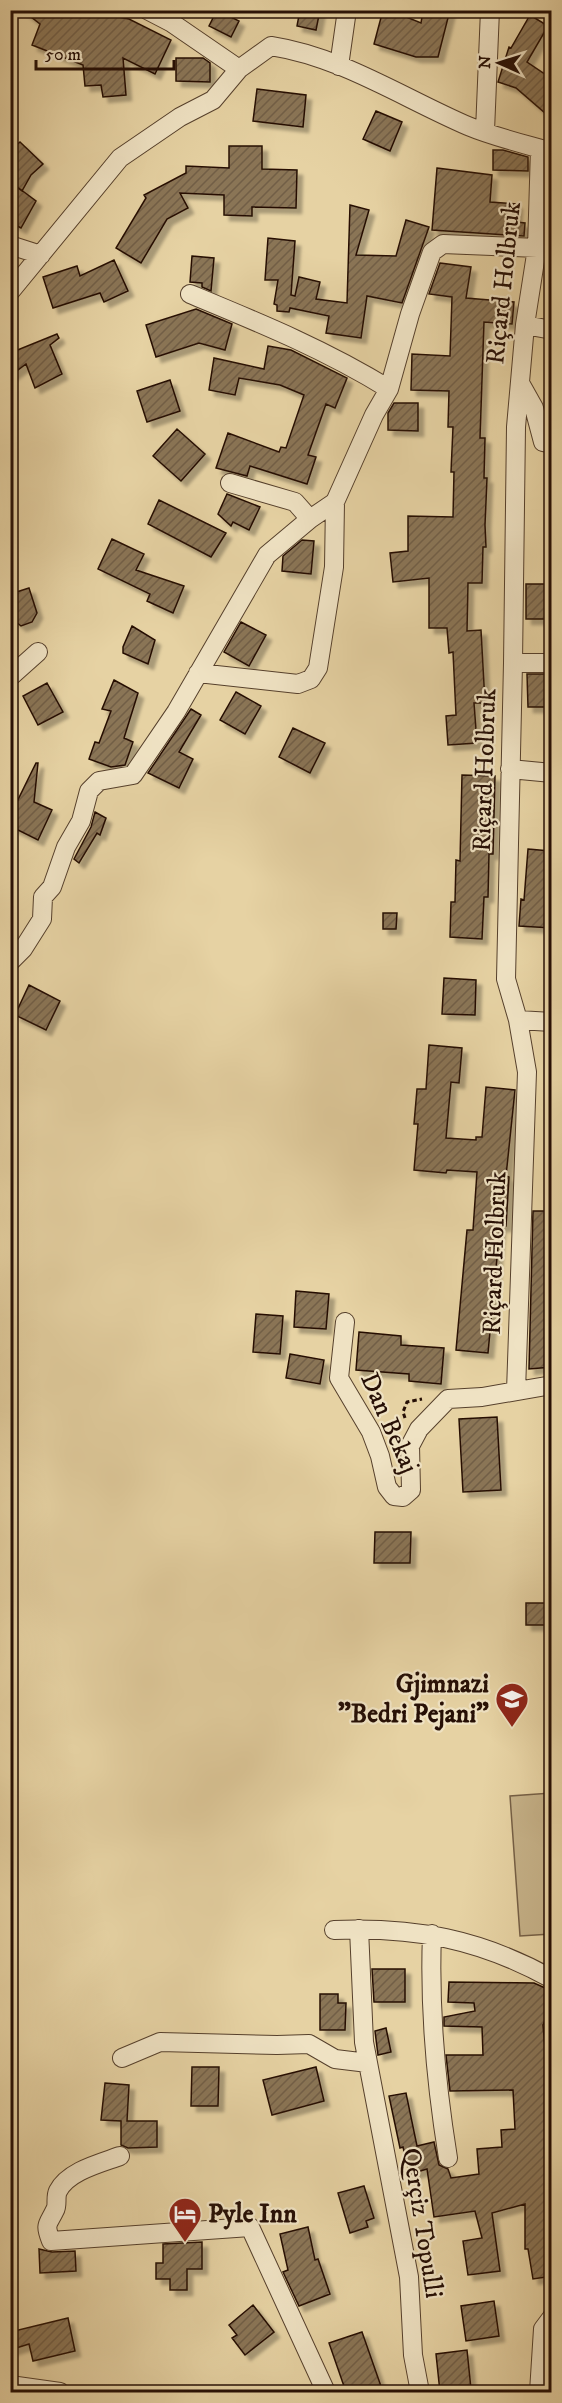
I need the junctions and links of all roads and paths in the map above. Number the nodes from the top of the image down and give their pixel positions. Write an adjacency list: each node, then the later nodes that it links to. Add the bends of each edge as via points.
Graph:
1 (147, 10): 5 (street)
2 (347, 10): 4 (street)
3 (490, 10): 6 (street)
4 (339, 66): 5 (street, via 298,50 272,46); 6 (street)
5 (239, 69): 10 (street, via 213,100 180,117 120,158)
6 (485, 131): 7 (street)
7 (546, 151): 9 (street, Riçard Holbruk)
8 (10, 245): 10 (street)
9 (537, 248): 13 (street, Riçard Holbruk); 16 (street, via 443,244 432,252)
10 (42, 255): 11 (street)
11 (10, 292)
12 (190, 294): 16 (street, via 295,337)
13 (525, 325): 14 (street); 15 (street, Riçard Holbruk)
14 (552, 330)
15 (520, 383): 17 (street, via 534,408 543,442); 22 (street, Riçard Holbruk)
16 (389, 389): 19 (street)
17 (552, 444)
18 (230, 483): 20 (street, via 296,502)
19 (335, 502): 20 (street); 24 (street, via 334,567 318,668 311,679 298,684)
20 (310, 519): 24 (street, via 267,555)
21 (39, 651): 25 (street)
22 (513, 663): 23 (street); 26 (street, Riçard Holbruk)
23 (552, 663)
24 (198, 674): 28 (street, via 133,775 99,781 90,790 81,821 66,847 52,887 43,897 42,919)
25 (10, 677)
26 (510, 769): 27 (street); 29 (street, Riçard Holbruk, via 506,979)
27 (552, 773)
28 (10, 962)
29 (518, 1020): 30 (street); 33 (street, Riçard Holbruk, via 527,1072)
30 (552, 1022)
31 (345, 1322): 33 (street, Dan Bekaj, via 339,1378 371,1432 387,1487 394,1496 403,1497 411,1490 410,1446 419,1429 448,1398)
32 (552, 1385): 33 (street, Dan Bekaj)
33 (516, 1390)
34 (359, 1929): 35 (street); 36 (street); 39 (street, Qerçiz Topulli)
35 (334, 1930)
36 (432, 1934): 37 (street, via 473,1944); 41 (street, Qerçiz Topulli, via 430,1991)
37 (552, 1979)
38 (122, 2058): 39 (street, via 160,2042 309,2044 335,2059)
39 (368, 2063): 46 (street, Qerçiz Topulli, via 409,2277 413,2355)
40 (120, 2156): 45 (street, via 71,2177 57,2192 56,2209 48,2219 51,2241 250,2227)
41 (448, 2158)
42 (552, 2317): 47 (street, via 543,2330)
43 (10, 2385): 44 (street)
44 (60, 2392)
45 (326, 2392)
46 (420, 2392)
47 (539, 2392)

